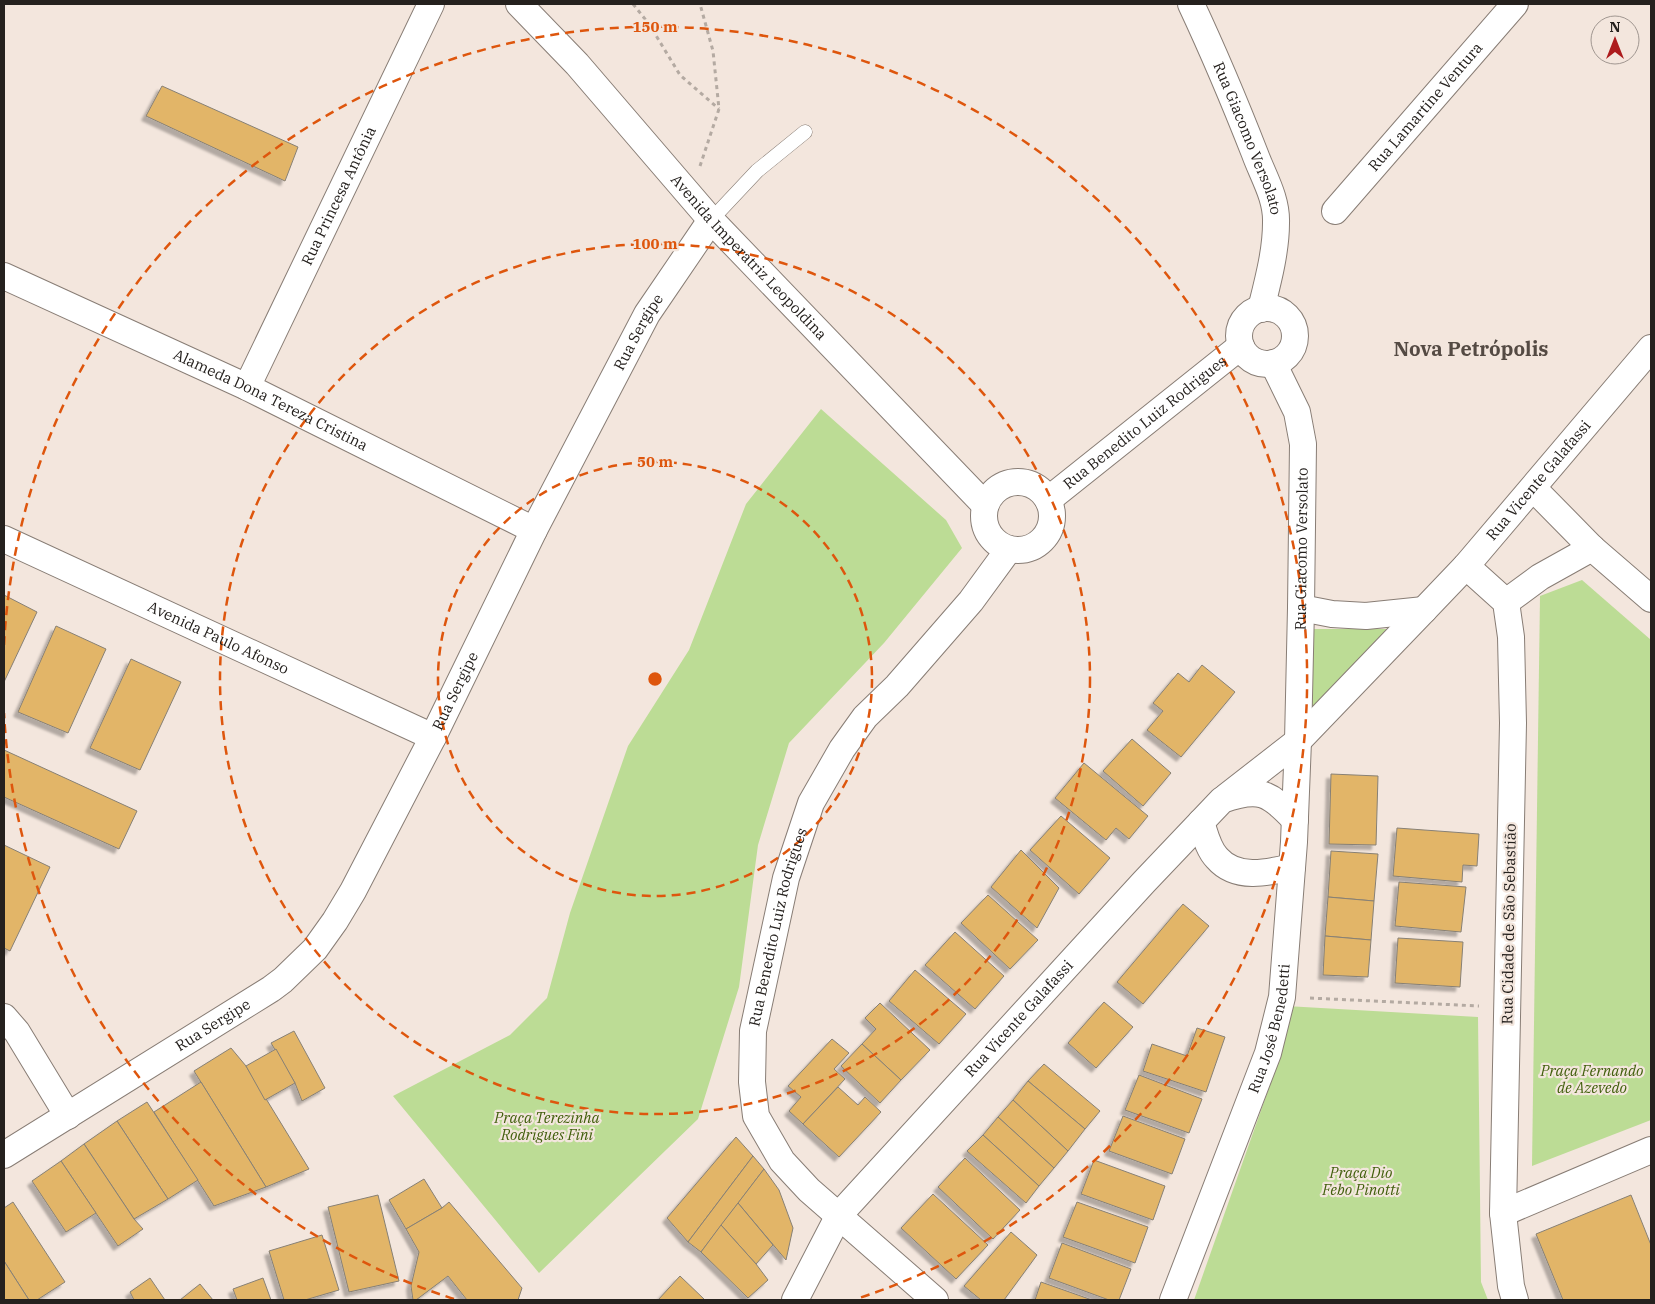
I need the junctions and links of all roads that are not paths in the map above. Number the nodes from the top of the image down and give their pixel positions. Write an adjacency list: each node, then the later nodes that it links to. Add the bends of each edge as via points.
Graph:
1 (430, 4): 13 (street, Rua Princesa Antônia)
2 (519, 4): 7 (street, Avenida Imperatriz Leopoldina, via 576,64)
3 (1190, 4): 9 (street, Rua Giacomo Versolato, via 1222,71 1274,204 1273,247)
4 (1515, 4): 6 (street, Rua Lamartine Ventura)
5 (805, 132): 7 (lane, Rua Sergipe, via 757,171)
6 (1335, 211)
7 (711, 220): 16 (street, Avenida Imperatriz Leopoldina); 17 (street, Rua Sergipe, via 647,314)
8 (4, 276): 13 (street, Alameda Dona Tereza Cristina)
9 (1261, 309): 10 (street, via 1252,312 1240,328); 12 (street, via 1278,310 1286,315 1295,329 1293,347 1281,360)
10 (1241, 346): 12 (street, via 1254,360); 15 (street, Rua Benedito Luiz Rodrigues)
11 (1651, 348): 14 (street, Rua Vicente Galafassi)
12 (1273, 363): 24 (street, Rua Giacomo Versolato, via 1297,412 1303,444)
13 (247, 387): 17 (street, Alameda Dona Tereza Cristina)
14 (1533, 488): 19 (street); 21 (street, Rua Vicente Galafassi)
15 (1048, 500): 16 (street, via 1042,491 1021,482 999,487); 20 (street, via 1052,522 1041,542 1031,548)
16 (985, 505): 20 (street, via 983,516 988,532 998,545)
17 (534, 530): 26 (street, Rua Sergipe)
18 (4, 539): 26 (street, Avenida Paulo Afonso)
19 (1592, 548): 22 (street); 23 (street, via 1540,577)
20 (1009, 549): 37 (street, Rua Benedito Luiz Rodrigues, via 972,601 865,718 842,749 812,803 786,878 753,1031 753,1100 756,1116 782,1161)
21 (1466, 566): 23 (street); 25 (street, Rua Vicente Galafassi)
22 (1651, 599)
23 (1506, 602): 36 (street, Rua Cidade de São Sebastião, via 1511,637 1513,723)
24 (1301, 608): 25 (street, via 1366,616); 27 (street, Rua Giacomo Versolato)
25 (1424, 610): 27 (street, Rua Vicente Galafassi)
26 (433, 737): 33 (street, Rua Sergipe, via 353,891 314,949 271,989)
27 (1298, 741): 28 (street, Rua Vicente Galafassi); 29 (street, Rua José Benedetti)
28 (1222, 800): 29 (street, via 1240,794 1269,796); 30 (street)
29 (1295, 820): 31 (street, Rua José Benedetti)
30 (1201, 822): 31 (street, via 1217,858 1232,869 1256,873); 37 (street, Rua Vicente Galafassi)
31 (1292, 867): 40 (street, Rua José Benedetti, via 1282,997 1268,1052)
32 (4, 1017): 33 (street, via 17,1032)
33 (68, 1116): 35 (street, Rua Sergipe)
34 (1651, 1150): 36 (street)
35 (4, 1155)
36 (1503, 1213): 41 (street, Rua Cidade de São Sebastião)
37 (839, 1215): 38 (street, Rua Vicente Galafassi); 39 (street, Rua Benedito Luiz Rodrigues)
38 (795, 1300)
39 (935, 1300)
40 (1173, 1300)
41 (1515, 1300)

